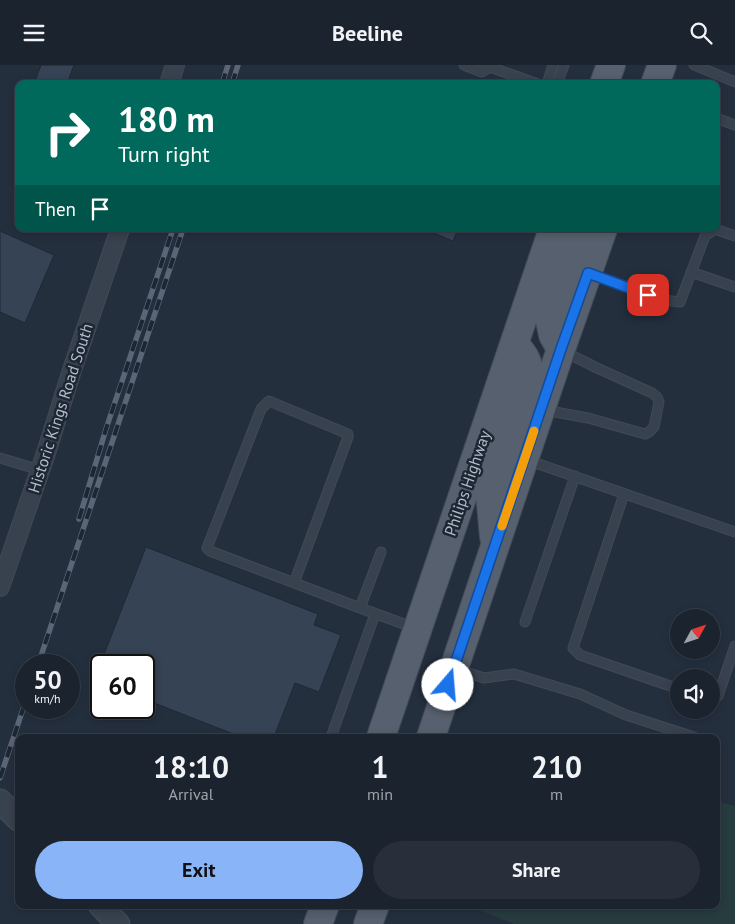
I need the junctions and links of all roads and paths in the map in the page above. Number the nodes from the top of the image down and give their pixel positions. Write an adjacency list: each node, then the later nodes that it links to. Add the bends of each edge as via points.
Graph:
1 (175, 65): 9 (street)
2 (464, 65): 8 (lane, via 482,72)
3 (553, 65): 11 (lane)
4 (564, 65): 12 (lane)
5 (611, 65): 13 (main road)
6 (662, 65): 14 (main road)
7 (694, 65): 15 (lane)
8 (491, 66): 10 (lane)
9 (170, 80)
10 (528, 80)
11 (548, 80)
12 (558, 80)
13 (605, 80)
14 (656, 80)
15 (735, 82)
16 (720, 119): 17 (lane)
17 (735, 125)
18 (720, 231): 24 (lane)
19 (119, 232): 33 (street, Historic Kings Road South)
20 (552, 232): 28 (main road, Philips Highway)
21 (573, 232): 29 (main road, via 550,298 553,335)
22 (602, 232): 26 (main road)
23 (711, 232): 25 (lane, via 705,236)
24 (735, 237)
25 (692, 272): 26 (lane, via 680,302 664,301); 27 (lane)
26 (588, 273): 29 (main road)
27 (735, 287)
28 (514, 344): 37 (main road, via 528,362 529,382 490,495); 44 (main road, Philips Highway)
29 (561, 349): 30 (main road); 30 (lane, via 657,397 660,402 654,427 645,434 588,417)
30 (541, 409): 32 (main road)
31 (0, 457): 33 (lane)
32 (524, 459): 34 (lane); 37 (main road)
33 (40, 470): 40 (street, Historic Kings Road South)
34 (575, 476): 35 (lane); 43 (lane)
35 (624, 494): 36 (lane); 47 (lane, via 574,648 580,655)
36 (735, 532)
37 (495, 546): 46 (main road)
38 (381, 552): 41 (lane)
39 (294, 583): 39 (lane, via 208,548 261,409 269,401 348,434); 41 (lane)
40 (0, 587)
41 (360, 608): 42 (lane)
42 (375, 614): 44 (lane); 49 (lane)
43 (525, 622)
44 (418, 629): 50 (main road, Philips Highway)
45 (735, 647): 48 (lane)
46 (454, 668): 51 (main road); 52 (lane, via 484,678 514,674 580,694 626,715)
47 (670, 686)
48 (720, 690)
49 (332, 734)
50 (382, 734)
51 (432, 734)
52 (685, 734)
53 (0, 801): 54 (street)
54 (15, 816)
55 (324, 909): 57 (main road)
56 (374, 909): 58 (main road)
57 (318, 924)
58 (368, 924)

